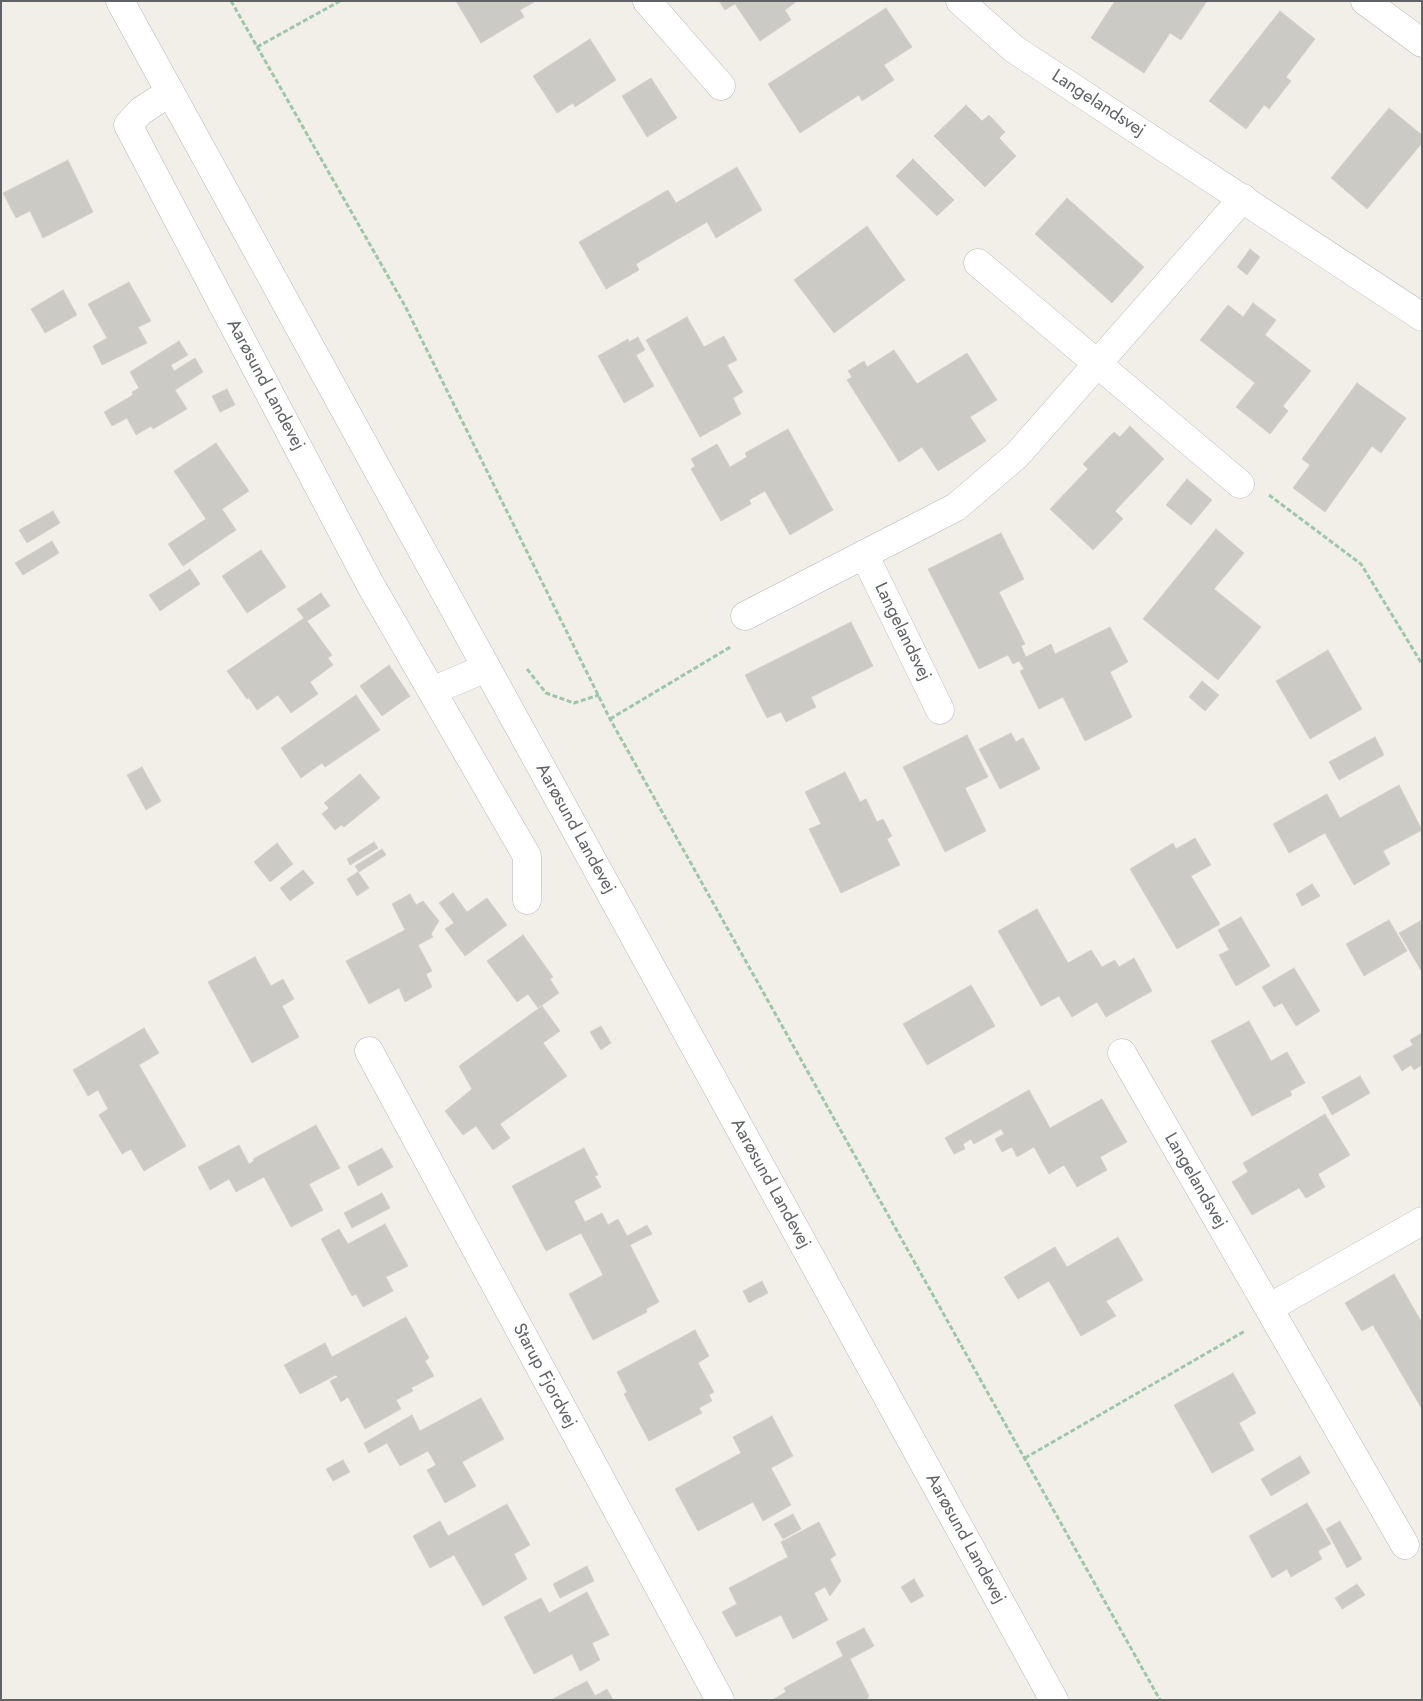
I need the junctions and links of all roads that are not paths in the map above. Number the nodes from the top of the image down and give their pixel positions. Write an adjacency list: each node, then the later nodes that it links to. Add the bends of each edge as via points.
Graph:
1 (120, 1): 7 (street, Aarøsund Landevej)
2 (647, 1): 6 (street)
3 (960, 1): 8 (street, Langelandsvej, via 1014,49)
4 (1365, 1): 5 (street)
5 (1422, 43)
6 (721, 86)
7 (170, 92): 15 (street, Aarøsund Landevej); 16 (street, Aarøsund Landevej, via 141,111 128,125 370,584)
8 (1243, 198): 10 (street, Langelandsvej); 11 (street)
9 (978, 263): 11 (street)
10 (1422, 317)
11 (1098, 364): 12 (street); 13 (street, via 1017,455 956,507)
12 (1240, 484)
13 (864, 554): 14 (street); 17 (street, Langelandsvej)
14 (744, 616)
15 (486, 668): 16 (street); 25 (street, Aarøsund Landevej)
16 (432, 692): 18 (street, Aarøsund Landevej, via 527,856)
17 (940, 710)
18 (527, 900)
19 (369, 1051): 24 (street, Starup Fjordvej)
20 (1122, 1053): 22 (street, Langelandsvej)
21 (1422, 1220): 22 (street)
22 (1269, 1308): 23 (street, Langelandsvej)
23 (1404, 1545)
24 (720, 1700)
25 (1054, 1700)

